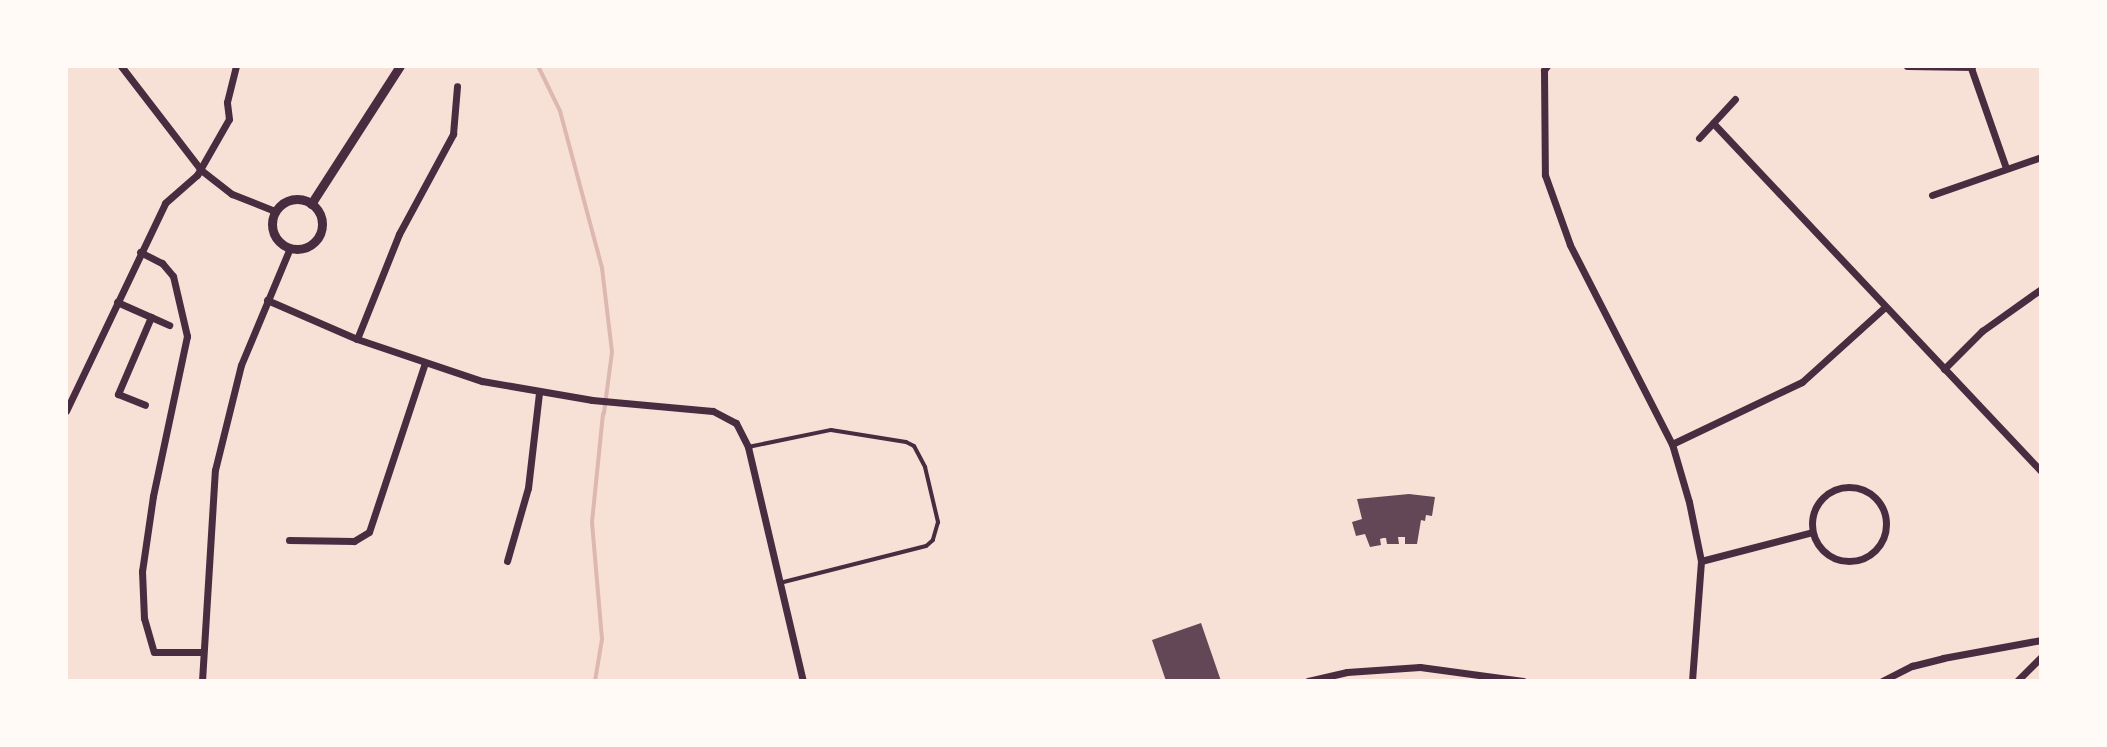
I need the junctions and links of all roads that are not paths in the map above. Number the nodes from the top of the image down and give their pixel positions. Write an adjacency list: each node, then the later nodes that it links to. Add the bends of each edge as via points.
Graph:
1 (121, 66): 13 (street)
2 (236, 66): 13 (street, via 227,102 229,119)
3 (400, 66): 15 (street)
4 (1547, 66): 31 (street, via 1545,175 1570,245)
5 (1907, 66): 6 (street)
6 (1972, 67): 12 (street)
7 (457, 86): 25 (street, via 453,134 399,234)
8 (1735, 99): 9 (street)
9 (1713, 123): 10 (street); 22 (street)
10 (1699, 138)
11 (2041, 157): 12 (street)
12 (2006, 168): 14 (street)
13 (201, 170): 16 (street, via 232,194); 18 (street, via 165,203)
14 (1932, 195)
15 (311, 204): 16 (street, via 296,199); 17 (street, via 322,224 317,238 305,247)
16 (275, 211): 17 (street, via 274,233)
17 (290, 248): 20 (street)
18 (140, 252): 21 (street); 40 (street, via 162,263 173,276 187,336 153,496 142,571 144,618 154,652)
19 (2041, 289): 27 (street, via 1982,331)
20 (267, 300): 25 (street); 40 (street, via 241,365 215,470)
21 (117, 302): 23 (street); 30 (street)
22 (1885, 307): 27 (street); 31 (street, via 1802,382)
23 (151, 317): 24 (street); 29 (street, via 118,394)
24 (169, 325)
25 (357, 339): 26 (street)
26 (425, 363): 28 (street); 35 (street, via 369,532 354,541)
27 (1944, 369): 33 (street)
28 (539, 393): 32 (street, via 713,411 736,423); 36 (street, via 528,488)
29 (145, 405)
30 (66, 411)
31 (1672, 444): 37 (street)
32 (748, 447): 38 (street); 38 (lane, via 831,430 906,442 925,467 938,522 926,546)
33 (2041, 471)
34 (1812, 532): 34 (street, via 1816,507 1834,490 1870,493 1885,513 1878,548 1858,561 1834,559); 37 (street)
35 (289, 540)
36 (507, 561)
37 (1701, 561): 46 (street)
38 (780, 583): 43 (street)
39 (2041, 640): 47 (street, via 1943,658)
40 (203, 652): 42 (street)
41 (2041, 657): 48 (street)
42 (202, 681)
43 (803, 681)
44 (1308, 681): 45 (street, via 1347,672 1420,667)
45 (1523, 681)
46 (1692, 681)
47 (1882, 681)
48 (2017, 681)

